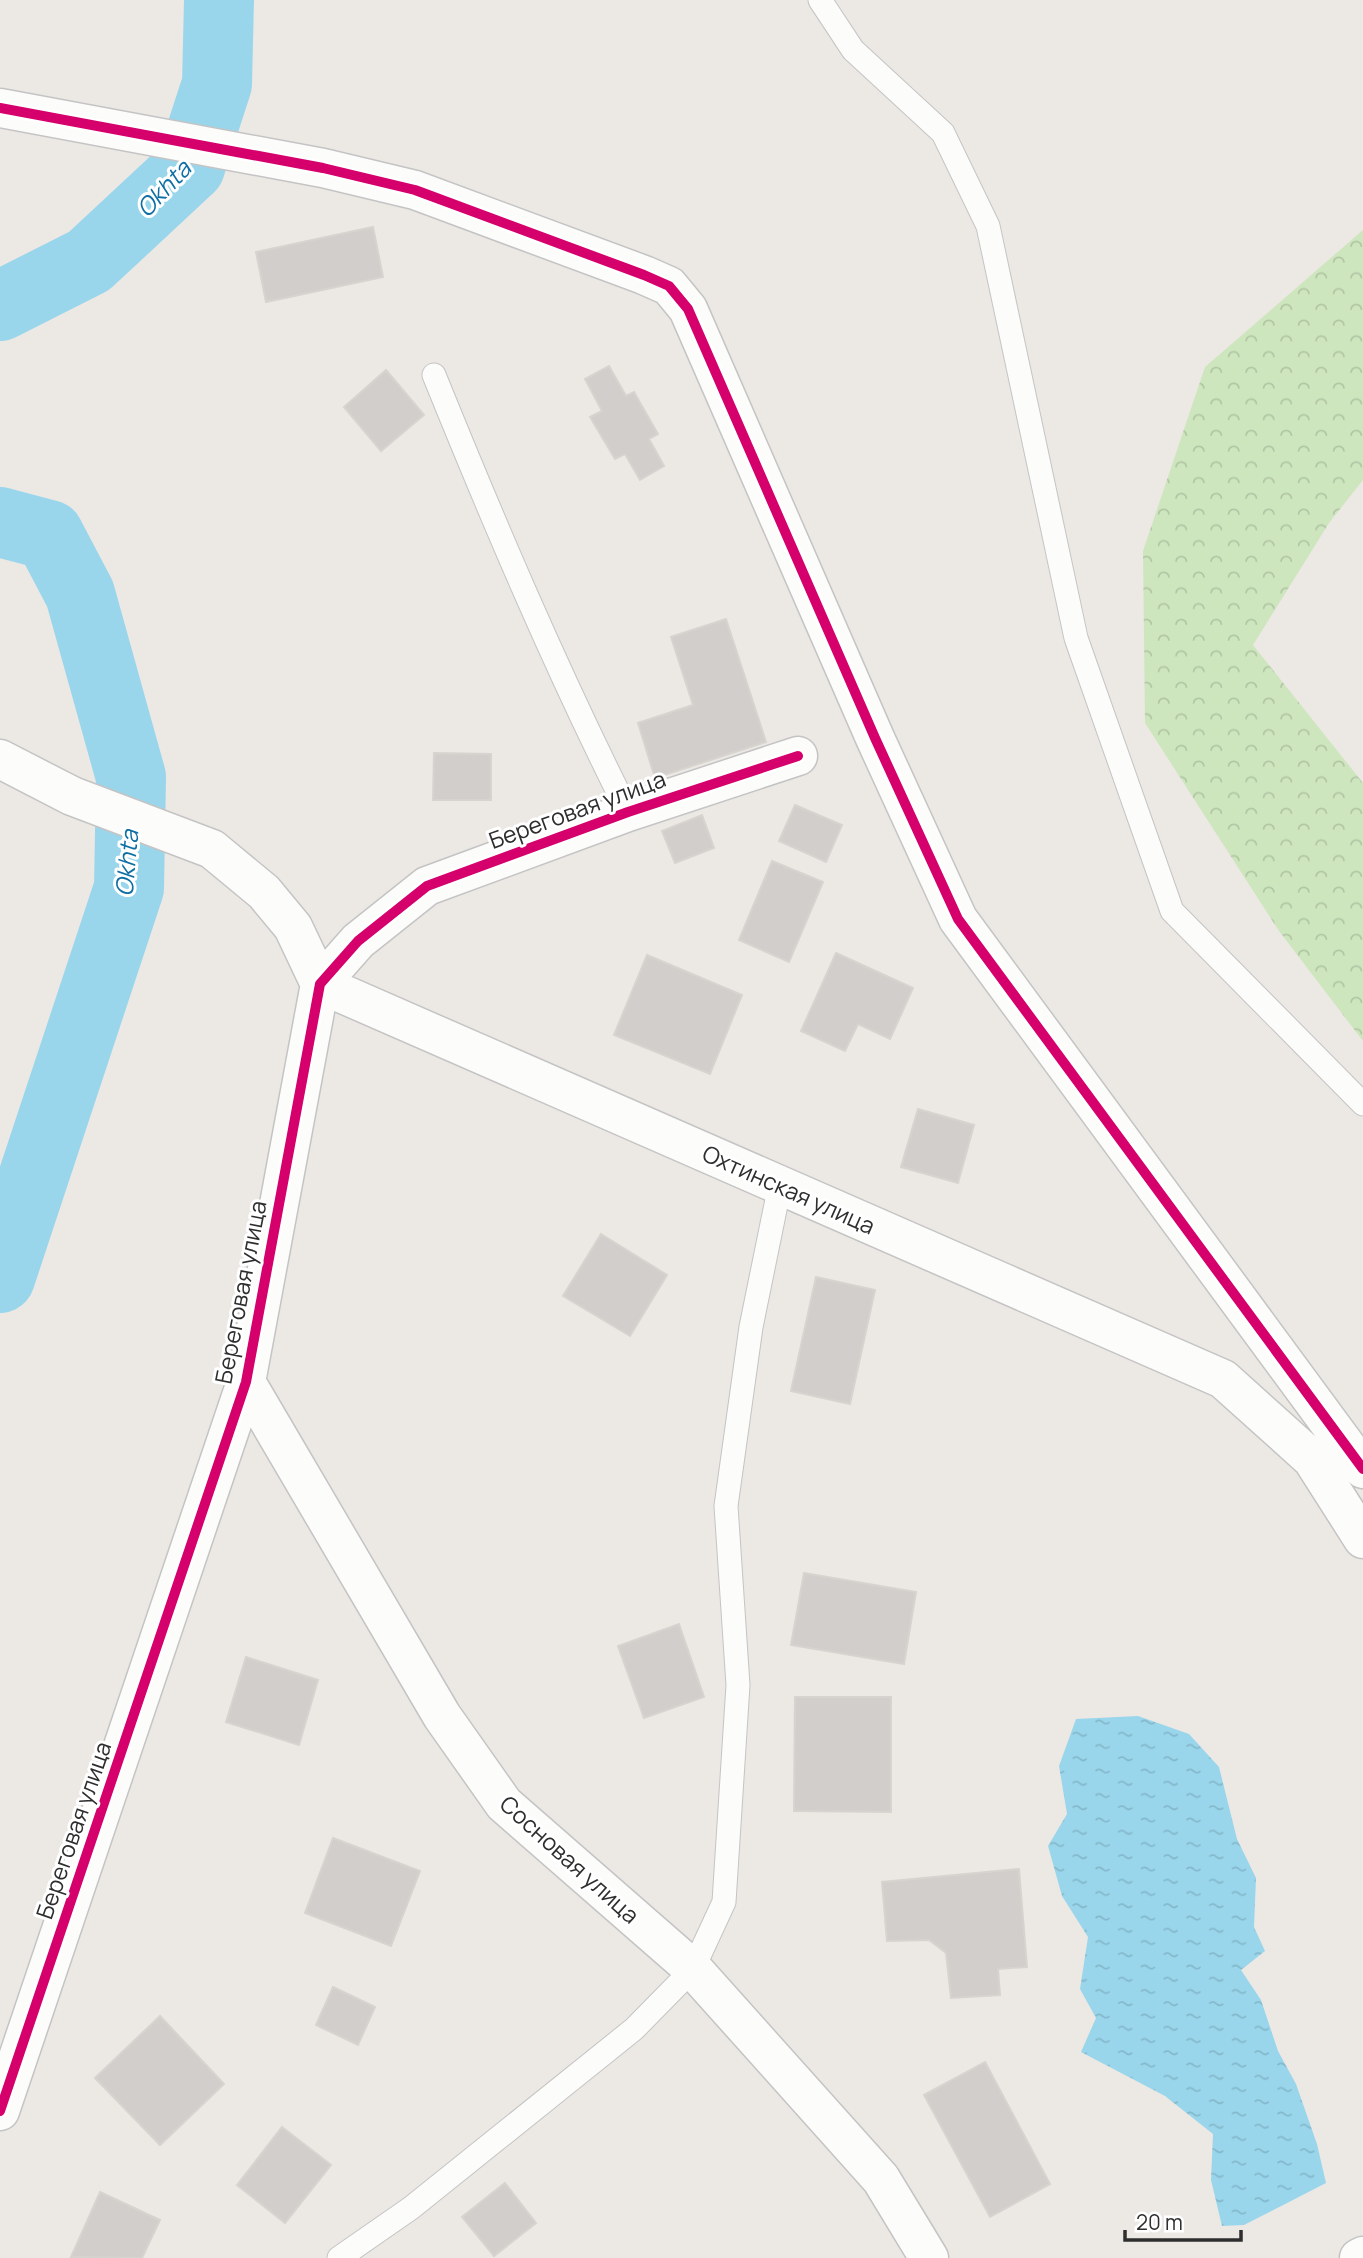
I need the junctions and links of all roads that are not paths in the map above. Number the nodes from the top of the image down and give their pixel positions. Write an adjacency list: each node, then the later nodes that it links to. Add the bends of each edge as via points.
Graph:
1 (820, 0): 8 (lane, via 853,50 943,133 988,226 1076,638 1172,911)
2 (0, 108): 11 (street, via 323,168 415,190 669,286 688,309 958,919)
3 (434, 375): 6 (lane, via 578,711)
4 (798, 756): 6 (street, Береговая улица)
5 (0, 759): 7 (street, via 72,796 212,849 264,892 293,927)
6 (628, 811): 7 (street, Береговая улица, via 427,886 358,941)
7 (320, 984): 9 (street, Охтинская улица); 10 (street, Береговая улица)
8 (1363, 1104)
9 (780, 1185): 12 (street, Охтинская улица, via 1223,1379 1312,1459); 13 (lane, via 751,1327 726,1506 738,1685 724,1902)
10 (246, 1382): 13 (street, Сосновая улица, via 442,1716 504,1804); 14 (street, Береговая улица)
11 (1363, 1469)
12 (1363, 1539)
13 (693, 1969): 15 (lane, via 634,2029 411,2208); 16 (street, Сосновая улица, via 881,2179)
14 (0, 2111)
15 (339, 2258)
16 (929, 2258)

